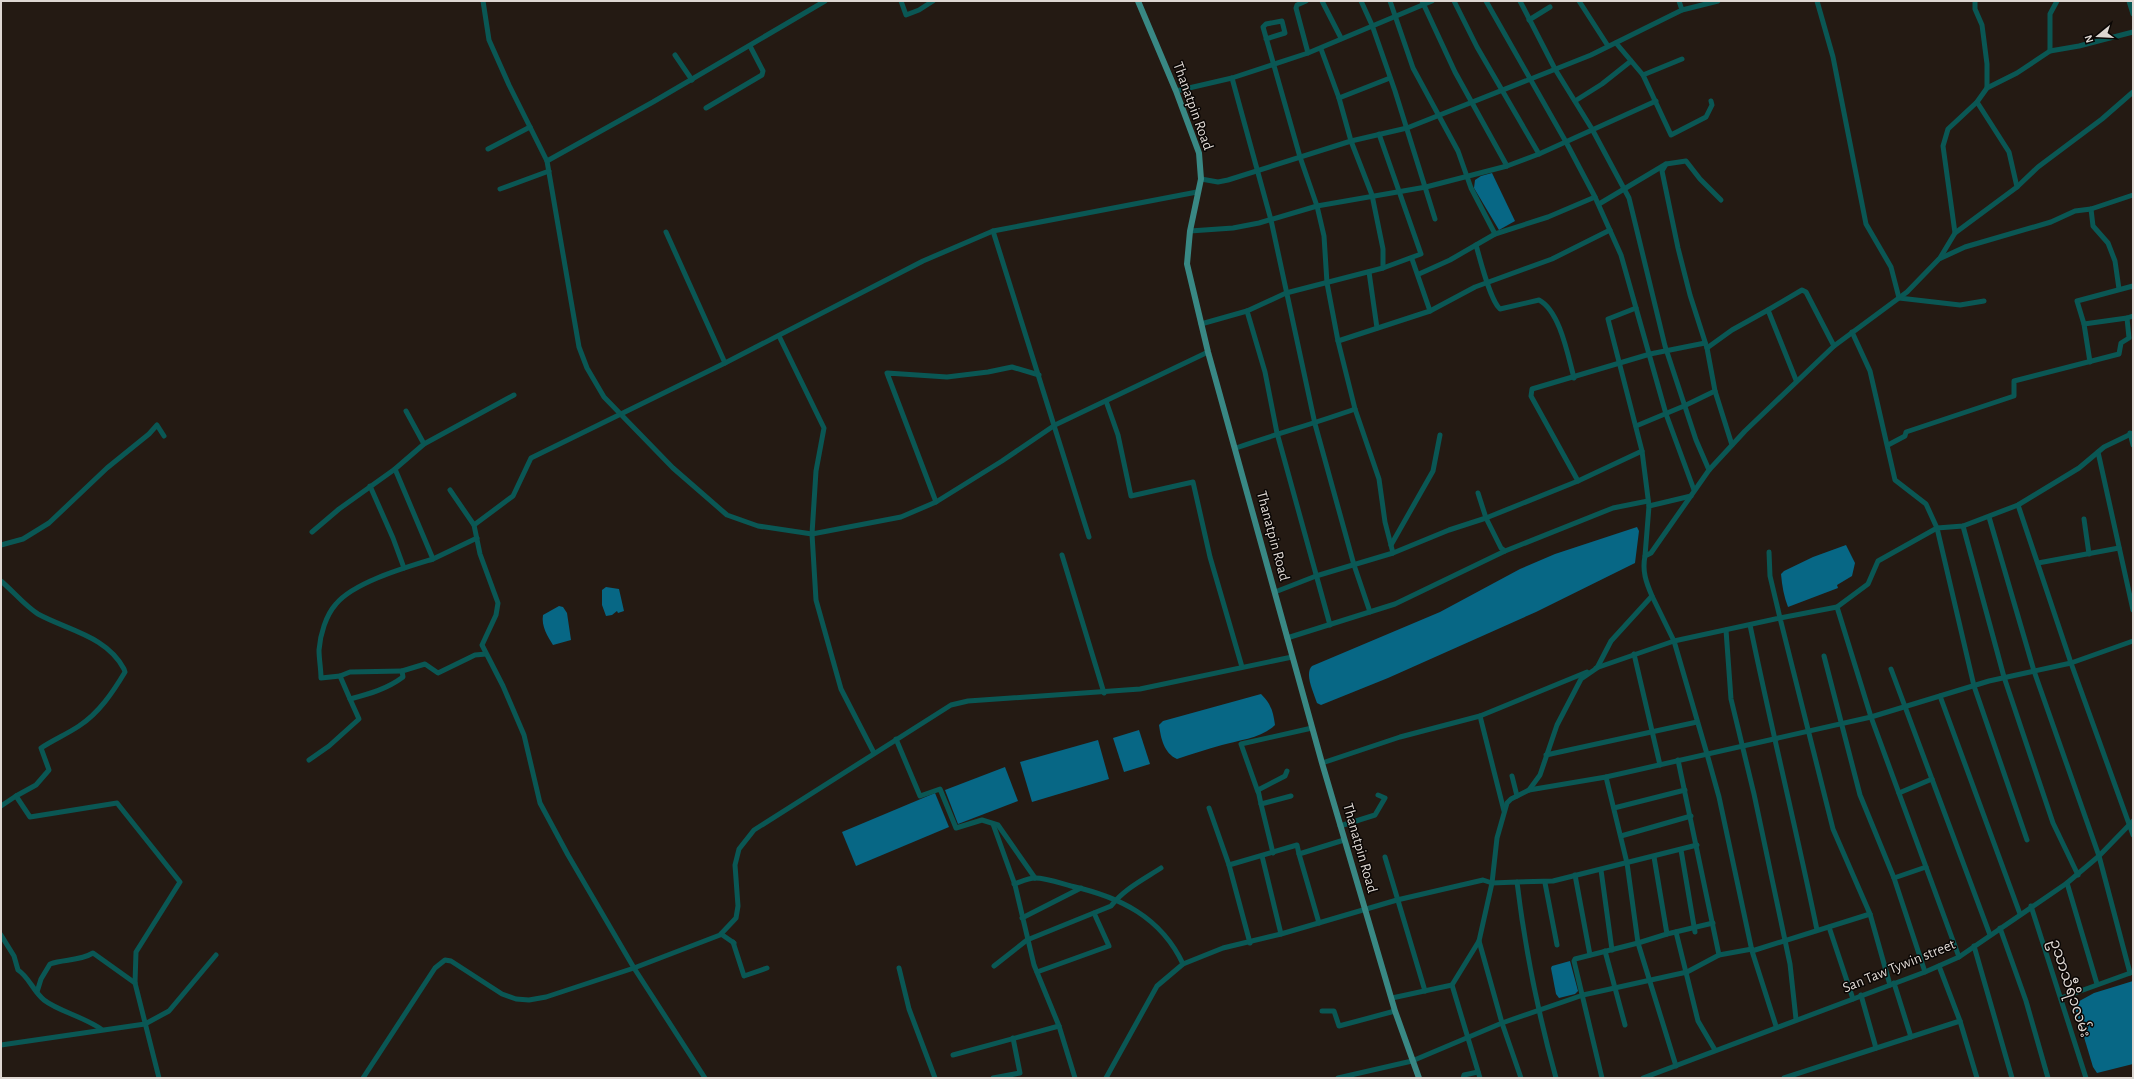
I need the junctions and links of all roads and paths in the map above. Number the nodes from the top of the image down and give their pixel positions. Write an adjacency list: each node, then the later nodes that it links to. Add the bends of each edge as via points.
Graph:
1 (483, 1): 59 (street, via 489,40)
2 (826, 1): 32 (street)
3 (901, 1): 4 (street, via 906,15)
4 (933, 1)
5 (1138, 1): 49 (main road, Thanatpin Road)
6 (1306, 1): 36 (street, via 1296,8)
7 (1322, 1): 29 (street)
8 (1361, 1): 27 (street)
9 (1390, 1): 25 (street)
10 (1432, 1): 21 (street)
11 (1454, 1): 48 (street)
12 (1486, 1): 46 (street)
13 (1520, 1): 26 (street)
14 (1579, 1): 33 (street)
15 (1679, 1): 23 (street)
16 (1718, 1): 23 (street)
17 (1817, 1): 107 (street, via 1833,57 1866,224 1891,267)
18 (1974, 1): 47 (street, via 1982,25)
19 (2058, 1): 35 (street, via 2050,14)
20 (2129, 1): 24 (street)
21 (1423, 3): 25 (street); 55 (street)
22 (1550, 8): 26 (street)
23 (1682, 10): 31 (street)
24 (2133, 14)
25 (1396, 15): 27 (street); 58 (street, via 1413,68)
26 (1529, 20): 41 (street)
27 (1372, 25): 29 (street); 44 (street)
28 (2133, 32): 35 (street)
29 (1341, 38): 34 (street)
30 (1266, 39): 30 (street, via 1264,25 1282,21 1285,33); 40 (street)
31 (1616, 42): 33 (street); 39 (street)
32 (750, 46): 45 (street); 57 (street, via 763,71 762,75)
33 (1608, 46): 41 (street)
34 (1320, 49): 36 (street); 51 (street)
35 (2050, 51): 47 (street, via 2018,73)
36 (1308, 53): 40 (street)
37 (675, 55): 45 (street)
38 (1682, 59): 42 (street)
39 (1631, 61): 42 (street); 52 (street, via 1598,87)
40 (1273, 65): 43 (street); 67 (street)
41 (1554, 69): 46 (street); 52 (street)
42 (1643, 76): 53 (street)
43 (1232, 78): 49 (street); 71 (street)
44 (1390, 78): 51 (street); 60 (street)
45 (692, 80): 68 (street)
46 (1529, 80): 48 (street); 64 (street)
47 (1987, 88): 56 (street)
48 (1503, 89): 55 (street); 66 (street)
49 (1176, 91): 74 (main road, Thanatpin Road, via 1199,153)
50 (2133, 92): 75 (street, via 2096,124 2038,167)
51 (1339, 98): 63 (street)
52 (1574, 100): 61 (street)
53 (1656, 101): 54 (street, via 1671,135 1706,117 1712,105); 61 (street)
54 (1711, 101)
55 (1471, 102): 58 (street); 70 (street)
56 (1977, 102): 75 (street, via 2009,152); 94 (street, via 1948,129 1943,146)
57 (706, 108)
58 (1438, 116): 60 (street); 73 (street)
59 (530, 127): 65 (street); 68 (street)
60 (1406, 128): 62 (street); 76 (street)
61 (1592, 129): 64 (street); 78 (street)
62 (1379, 134): 63 (street); 79 (street)
63 (1351, 141): 67 (street); 81 (street)
64 (1566, 142): 66 (street); 83 (street)
65 (488, 150)
66 (1539, 154): 70 (street)
67 (1300, 157): 71 (street); 86 (street)
68 (547, 160): 72 (street)
69 (1666, 164): 78 (street); 84 (street, via 1686,161 1700,180); 121 (street, via 1662,171 1678,248)
70 (1507, 166): 73 (street)
71 (1256, 170): 74 (street, via 1218,182); 89 (street)
72 (549, 171): 77 (street); 138 (street, via 579,347 587,368 604,397)
73 (1468, 175): 76 (street); 95 (street, via 1471,188)
74 (1201, 179): 80 (main road, Thanatpin Road)
75 (2018, 186): 94 (street)
76 (1426, 187): 79 (street); 88 (street)
77 (500, 189)
78 (1624, 190): 85 (street); 124 (street, via 1629,198)
79 (1399, 191): 81 (street); 97 (street, via 1422,252)
80 (1197, 192): 91 (street); 92 (main road, Thanatpin Road)
81 (1372, 195): 86 (street); 99 (street, via 1384,249)
82 (2133, 195): 87 (street)
83 (1595, 197): 85 (street); 95 (street, via 1548,217)
84 (1721, 200)
85 (1598, 204): 90 (street)
86 (1317, 206): 89 (street); 102 (street, via 1324,236)
87 (2091, 209): 98 (street, via 2075,211 2051,222 1965,247); 105 (street, via 2093,226 2108,243)
88 (1435, 219)
89 (1270, 220): 92 (street, via 1233,228); 106 (street)
90 (1610, 230): 103 (street, via 1552,259); 109 (street, via 1621,255)
91 (993, 231): 119 (street, via 924,261); 129 (street)
92 (1190, 231): 115 (main road, Thanatpin Road, via 1187,264)
93 (666, 232): 127 (street)
94 (1955, 233): 98 (street)
95 (1495, 234): 96 (street)
96 (1476, 245): 101 (street); 103 (street)
97 (1412, 259): 99 (street); 101 (street)
98 (1939, 259): 107 (street)
99 (1383, 268): 100 (street)
100 (1369, 272): 102 (street); 117 (street)
101 (1418, 274): 112 (street)
102 (1327, 283): 106 (street); 120 (street)
103 (1488, 283): 112 (street); 130 (street, via 1500,309 1539,300 1548,306 1556,318)
104 (2133, 286): 105 (street)
105 (2120, 289): 116 (street, via 2077,301)
106 (1286, 293): 111 (street); 140 (street)
107 (1899, 298): 108 (street, via 1960,305); 118 (street)
108 (1984, 301)
109 (1636, 308): 125 (street); 128 (street, via 1608,319)
110 (1768, 310): 121 (street); 122 (street, via 1802,290 1806,292); 131 (street)
111 (1247, 311): 115 (street); 144 (street, via 1265,372)
112 (1430, 311): 117 (street)
113 (2133, 316): 114 (street)
114 (2127, 318): 116 (street); 126 (street, via 2129,338 2121,343 2119,354)
115 (1201, 324): 123 (main road, Thanatpin Road)
116 (2084, 324): 126 (street)
117 (1377, 328): 120 (street)
118 (1852, 332): 122 (street); 149 (street, via 1870,370)
119 (779, 336): 127 (street); 172 (street, via 824,428 816,471)
120 (1338, 341): 136 (street)
121 (1706, 345): 124 (street); 132 (street)
122 (1834, 346): 131 (street)
123 (1208, 352): 134 (street); 151 (main road, Thanatpin Road)
124 (1666, 352): 125 (street); 135 (street)
125 (1650, 354): 128 (street); 139 (street)
126 (2090, 362): 149 (street, via 2014,381 2014,396 1906,432 1905,436)
127 (725, 363): 138 (street)
128 (1620, 363): 130 (street); 142 (street)
129 (1039, 375): 141 (street); 162 (street, via 1012,367 947,377 887,373)
130 (1574, 378): 156 (street, via 1532,389 1531,396)
131 (1796, 380): 148 (street)
132 (1715, 391): 135 (street); 148 (street)
133 (514, 395): 147 (street)
134 (1106, 401): 141 (street); 207 (street, via 1118,435 1131,496 1193,482 1210,556)
135 (1684, 406): 139 (street); 155 (street)
136 (1355, 409): 140 (street); 176 (street, via 1378,479)
137 (406, 411): 147 (street)
138 (621, 414): 168 (street, via 531,458 513,496); 172 (street, via 673,468 727,516 758,526)
139 (1666, 414): 142 (street); 159 (street)
140 (1315, 424): 144 (street); 186 (street)
141 (1055, 425): 162 (street); 173 (street)
142 (1636, 426): 152 (street)
143 (2132, 433): 150 (street); 153 (street)
144 (1277, 434): 151 (street); 188 (street)
145 (1440, 435): 176 (street, via 1433,471)
146 (164, 436): 175 (street, via 157,425 49,523 23,539)
147 (424, 444): 154 (street)
148 (1732, 445): 155 (street)
149 (1888, 445): 170 (street, via 1895,480 1926,504)
150 (2133, 445)
151 (1236, 448): 190 (main road, Thanatpin Road)
152 (1642, 451): 156 (street); 163 (street)
153 (2098, 452): 164 (street, via 2079,468); 177 (street)
154 (395, 469): 157 (street); 184 (street)
155 (1709, 470): 159 (street)
156 (1578, 481): 165 (street)
157 (370, 486): 171 (street); 187 (street)
158 (450, 490): 168 (street)
159 (1694, 490): 161 (street)
160 (1478, 493): 165 (street)
161 (1691, 496): 163 (street); 183 (street, via 1651,553)
162 (936, 502): 172 (street, via 901,517)
163 (1648, 504): 178 (street, via 1613,508); 183 (street)
164 (2018, 505): 166 (street); 185 (street)
165 (1486, 518): 178 (street); 180 (street)
166 (1989, 518): 169 (street); 211 (street)
167 (2084, 520): 181 (street)
168 (474, 525): 174 (street)
169 (1963, 526): 170 (street); 213 (street)
170 (1937, 528): 192 (street, via 1878,561 1868,584); 214 (street)
171 (312, 532)
172 (812, 534): 229 (street, via 816,600 841,689)
173 (1089, 537)
174 (477, 538): 184 (street); 202 (street, via 485,571 498,603 496,615 482,645)
175 (1, 544)
176 (1391, 545): 180 (street)
177 (2119, 548): 181 (street); 193 (street)
178 (1505, 552): 194 (street, via 1420,594)
179 (1769, 552): 195 (street, via 1770,576)
180 (1393, 553): 186 (street)
181 (2089, 554): 185 (street)
182 (1062, 555): 215 (street)
183 (1645, 556): 191 (street, via 1645,579)
184 (433, 558): 187 (street)
185 (2038, 563): 206 (street)
186 (1354, 565): 188 (street); 194 (street)
187 (404, 568): 212 (street, via 360,587 335,604 323,629 319,650 321,678)
188 (1316, 576): 190 (street); 196 (street)
189 (1, 581): 245 (street, via 37,613 86,635 110,652 125,672 95,713 79,726 41,748 49,770 36,785)
190 (1275, 592): 199 (main road, Thanatpin Road)
191 (1652, 596): 200 (street); 208 (street, via 1611,641)
192 (1837, 606): 195 (street); 220 (street)
193 (2133, 610)
194 (1370, 612): 196 (street)
195 (1780, 618): 197 (street); 224 (street)
196 (1330, 625): 199 (street)
197 (1750, 625): 198 (street); 226 (street)
198 (1726, 630): 200 (street); 228 (street, via 1731,699)
199 (1287, 638): 205 (main road, Thanatpin Road)
200 (1674, 641): 203 (street); 221 (street)
201 (2133, 641): 206 (street)
202 (486, 654): 210 (street, via 475,655 438,673 425,664); 321 (street, via 524,735 540,803)
203 (1634, 654): 208 (street); 225 (street)
204 (1824, 656): 222 (street)
205 (1292, 657): 207 (street); 223 (main road, Thanatpin Road)
206 (2070, 663): 211 (street); 254 (street)
207 (1242, 667): 215 (street, via 1141,689)
208 (1597, 668): 219 (street); 231 (street, via 1580,681 1557,725)
209 (1890, 669): 218 (street)
210 (402, 671): 212 (street, via 350,672); 217 (street, via 403,677 392,685 372,694)
211 (2034, 671): 213 (street); 266 (street)
212 (340, 676): 217 (street)
213 (2004, 677): 214 (street); 275 (street, via 2052,823)
214 (1974, 686): 216 (street); 260 (street)
215 (1104, 693): 227 (street, via 968,701 951,705)
216 (1940, 696): 218 (street); 290 (street)
217 (350, 699): 232 (street, via 359,719)
218 (1904, 707): 220 (street); 239 (street)
219 (1480, 716): 234 (street, via 1400,737); 252 (street)
220 (1871, 717): 222 (street); 243 (street)
221 (1697, 722): 225 (street); 230 (street)
222 (1840, 723): 224 (street); 277 (street, via 1860,795)
223 (1312, 728): 234 (main road, Thanatpin Road); 242 (street, via 1241,744)
224 (1807, 730): 226 (street); 289 (street, via 1833,829)
225 (1652, 732): 231 (street); 235 (street)
226 (1774, 738): 228 (street); 297 (street, via 1796,825)
227 (896, 739): 229 (street); 255 (street, via 920,796 940,789 956,828 982,820)
228 (1742, 745): 230 (street); 307 (street)
229 (874, 753): 299 (street, via 754,830 739,849 735,865 738,906 736,918)
230 (1707, 754): 233 (street); 312 (street)
231 (1546, 755): 240 (street, via 1540,775)
232 (309, 760)
233 (1678, 760): 235 (street); 241 (street)
234 (1322, 763): 256 (main road, Thanatpin Road)
235 (1660, 765): 238 (street)
236 (1287, 771): 242 (street, via 1284,776)
237 (1512, 776): 247 (street)
238 (1606, 777): 240 (street); 251 (street)
239 (1932, 779): 243 (street); 303 (street)
240 (1530, 790): 247 (street)
241 (1685, 790): 251 (street); 253 (street)
242 (1258, 792): 248 (street)
243 (1899, 793): 271 (street)
244 (1378, 794): 256 (street, via 1385,798 1375,815)
245 (16, 796): 249 (street); 329 (street, via 30,817 117,803 180,882 136,952)
246 (1291, 796): 248 (street)
247 (1516, 796): 252 (street, via 1508,801)
248 (1261, 804): 263 (street)
249 (1, 806)
250 (1209, 808): 270 (street)
251 (1614, 808): 258 (street)
252 (1504, 812): 282 (street, via 1497,838)
253 (1691, 816): 258 (street); 261 (street)
254 (2131, 823): 257 (street); 266 (street, San Taw Tywin street)
255 (993, 824): 276 (street, via 998,825); 281 (street)
256 (1340, 826): 259 (main road, Thanatpin Road)
257 (2133, 834)
258 (1621, 836): 269 (street)
259 (1344, 840): 264 (street); 287 (main road, Thanatpin Road)
260 (2026, 840)
261 (1697, 845): 262 (street); 292 (street)
262 (1681, 850): 267 (street); 296 (street)
263 (1273, 853): 264 (street, via 1297,846); 265 (street)
264 (1299, 854): 293 (street)
265 (1262, 856): 270 (street); 300 (street)
266 (2099, 856): 275 (street, San Taw Tywin street); 327 (street)
267 (1654, 857): 269 (street); 301 (street)
268 (1385, 858): 285 (street)
269 (1628, 863): 273 (street); 308 (street)
270 (1228, 865): 306 (street)
271 (1926, 867): 277 (street); 317 (street)
272 (1161, 868): 284 (street)
273 (1601, 870): 274 (street); 311 (street)
274 (1575, 875): 279 (street); 315 (street)
275 (2078, 875): 280 (street, San Taw Tywin street)
276 (1035, 878): 281 (street); 283 (street)
277 (1894, 878): 326 (street)
278 (1518, 882): 279 (street); 282 (street); 343 (street, via 1524,938)
279 (1545, 883): 309 (street)
280 (2067, 883): 286 (street, San Taw Tywin street); 331 (street)
281 (1014, 884): 291 (street)
282 (1492, 884): 285 (street, via 1483,880); 305 (street)
283 (1081, 888): 284 (street); 291 (street)
284 (1116, 899): 288 (street, via 1111,906); 318 (street, via 1150,920 1178,953)
285 (1397, 900): 287 (street); 334 (street)
286 (2031, 906): 290 (street, San Taw Tywin street); 340 (street, ဥသာသီရိ၁လမ်း)
287 (1364, 910): 293 (street); 338 (main road, Thanatpin Road)
288 (1094, 913): 304 (street); 324 (street, via 1109,946)
289 (1870, 914): 294 (street); 330 (street)
290 (2020, 914): 295 (street, San Taw Tywin street)
291 (1022, 918): 304 (street)
292 (1713, 923): 296 (street); 316 (street)
293 (1319, 924): 300 (street)
294 (1829, 927): 297 (street); 339 (street)
295 (2000, 928): 303 (street, San Taw Tywin street); 380 (street, via 2026,1001)
296 (1694, 930): 298 (street)
297 (1817, 930): 307 (street)
298 (1676, 932): 301 (street); 325 (street)
299 (721, 934): 321 (street); 322 (street, via 734,943 744,976)
300 (1281, 934): 306 (street)
301 (1667, 934): 308 (street)
302 (1, 935): 335 (street, via 14,956 18,970)
303 (1990, 935): 310 (street, San Taw Tywin street)
304 (1028, 939): 319 (street); 324 (street)
305 (1479, 941): 332 (street); 346 (street)
306 (1250, 942): 318 (street, via 1222,948)
307 (1784, 942): 312 (street); 344 (street, via 1790,964)
308 (1638, 943): 311 (street); 328 (street)
309 (1557, 945)
310 (1974, 946): 317 (street, San Taw Tywin street); 379 (street)
311 (1612, 950): 313 (street)
312 (1752, 950): 316 (street); 350 (street)
313 (1605, 951): 315 (street); 333 (street)
314 (216, 955): 347 (street, via 169,1011)
315 (1590, 955): 336 (street, via 1574,961)
316 (1719, 955): 325 (street)
317 (1959, 956): 320 (street, San Taw Tywin street)
318 (1183, 964): 368 (street, via 1157,986)
319 (994, 966)
320 (1939, 966): 326 (street, San Taw Tywin street); 345 (street)
321 (634, 968): 363 (street, via 546,998 529,1000 502,994 451,961 445,960 435,968); 364 (street)
322 (767, 968)
323 (899, 968): 365 (street, via 908,1009)
324 (1037, 972): 349 (street)
325 (1687, 972): 328 (street); 357 (street, via 1698,1021)
326 (1925, 972): 330 (street, San Taw Tywin street)
327 (2132, 972): 331 (street)
328 (1651, 979): 333 (street); 360 (street)
329 (135, 983): 335 (street, via 93,953 85,958 61,960 50,964); 347 (street)
330 (1892, 984): 337 (street, San Taw Tywin street); 353 (street)
331 (2097, 984): 340 (street)
332 (1452, 985): 334 (street); 352 (street)
333 (1616, 989): 336 (street); 348 (street)
334 (1425, 990): 338 (street)
335 (37, 992): 351 (street, via 44,1000 89,1021)
336 (1583, 995): 343 (street); 375 (street)
337 (1861, 995): 339 (street, San Taw Tywin street); 356 (street)
338 (1392, 998): 341 (main road, Thanatpin Road)
339 (1853, 998): 344 (street, San Taw Tywin street)
340 (2060, 998): 381 (street, ဥသာသီရိ၁လမ်း)
341 (1395, 1011): 342 (street, via 1339,1026 1334,1011); 359 (main road, Thanatpin Road)
342 (1322, 1012)
343 (1538, 1012): 346 (street); 374 (street)
344 (1796, 1019): 350 (street, San Taw Tywin street)
345 (1960, 1021): 353 (street); 378 (street)
346 (1502, 1023): 352 (street); 373 (street)
347 (145, 1024): 351 (street); 362 (street)
348 (1625, 1025)
349 (1059, 1026): 354 (street); 367 (street)
350 (1776, 1026): 357 (street, San Taw Tywin street)
351 (101, 1030): 355 (street)
352 (1467, 1036): 359 (street); 361 (street)
353 (1911, 1037): 356 (street)
354 (1013, 1038): 358 (street); 366 (street, via 1020,1073)
355 (1, 1045)
356 (1876, 1048): 377 (street)
357 (1715, 1050): 360 (street, San Taw Tywin street)
358 (953, 1055)
359 (1412, 1060): 369 (street); 370 (main road, Thanatpin Road)
360 (1676, 1066): 376 (street, San Taw Tywin street)
361 (1478, 1072): 371 (street, via 1464,1075); 372 (street)
362 (159, 1078)
363 (363, 1078)
364 (705, 1078)
365 (935, 1078)
366 (993, 1078)
367 (1075, 1078)
368 (1106, 1078)
369 (1338, 1078)
370 (1418, 1078)
371 (1463, 1078)
372 (1480, 1078)
373 (1521, 1078)
374 (1556, 1078)
375 (1602, 1078)
376 (1643, 1078)
377 (1784, 1078)
378 (1977, 1078)
379 (2012, 1078)
380 (2048, 1078)
381 (2086, 1078)

